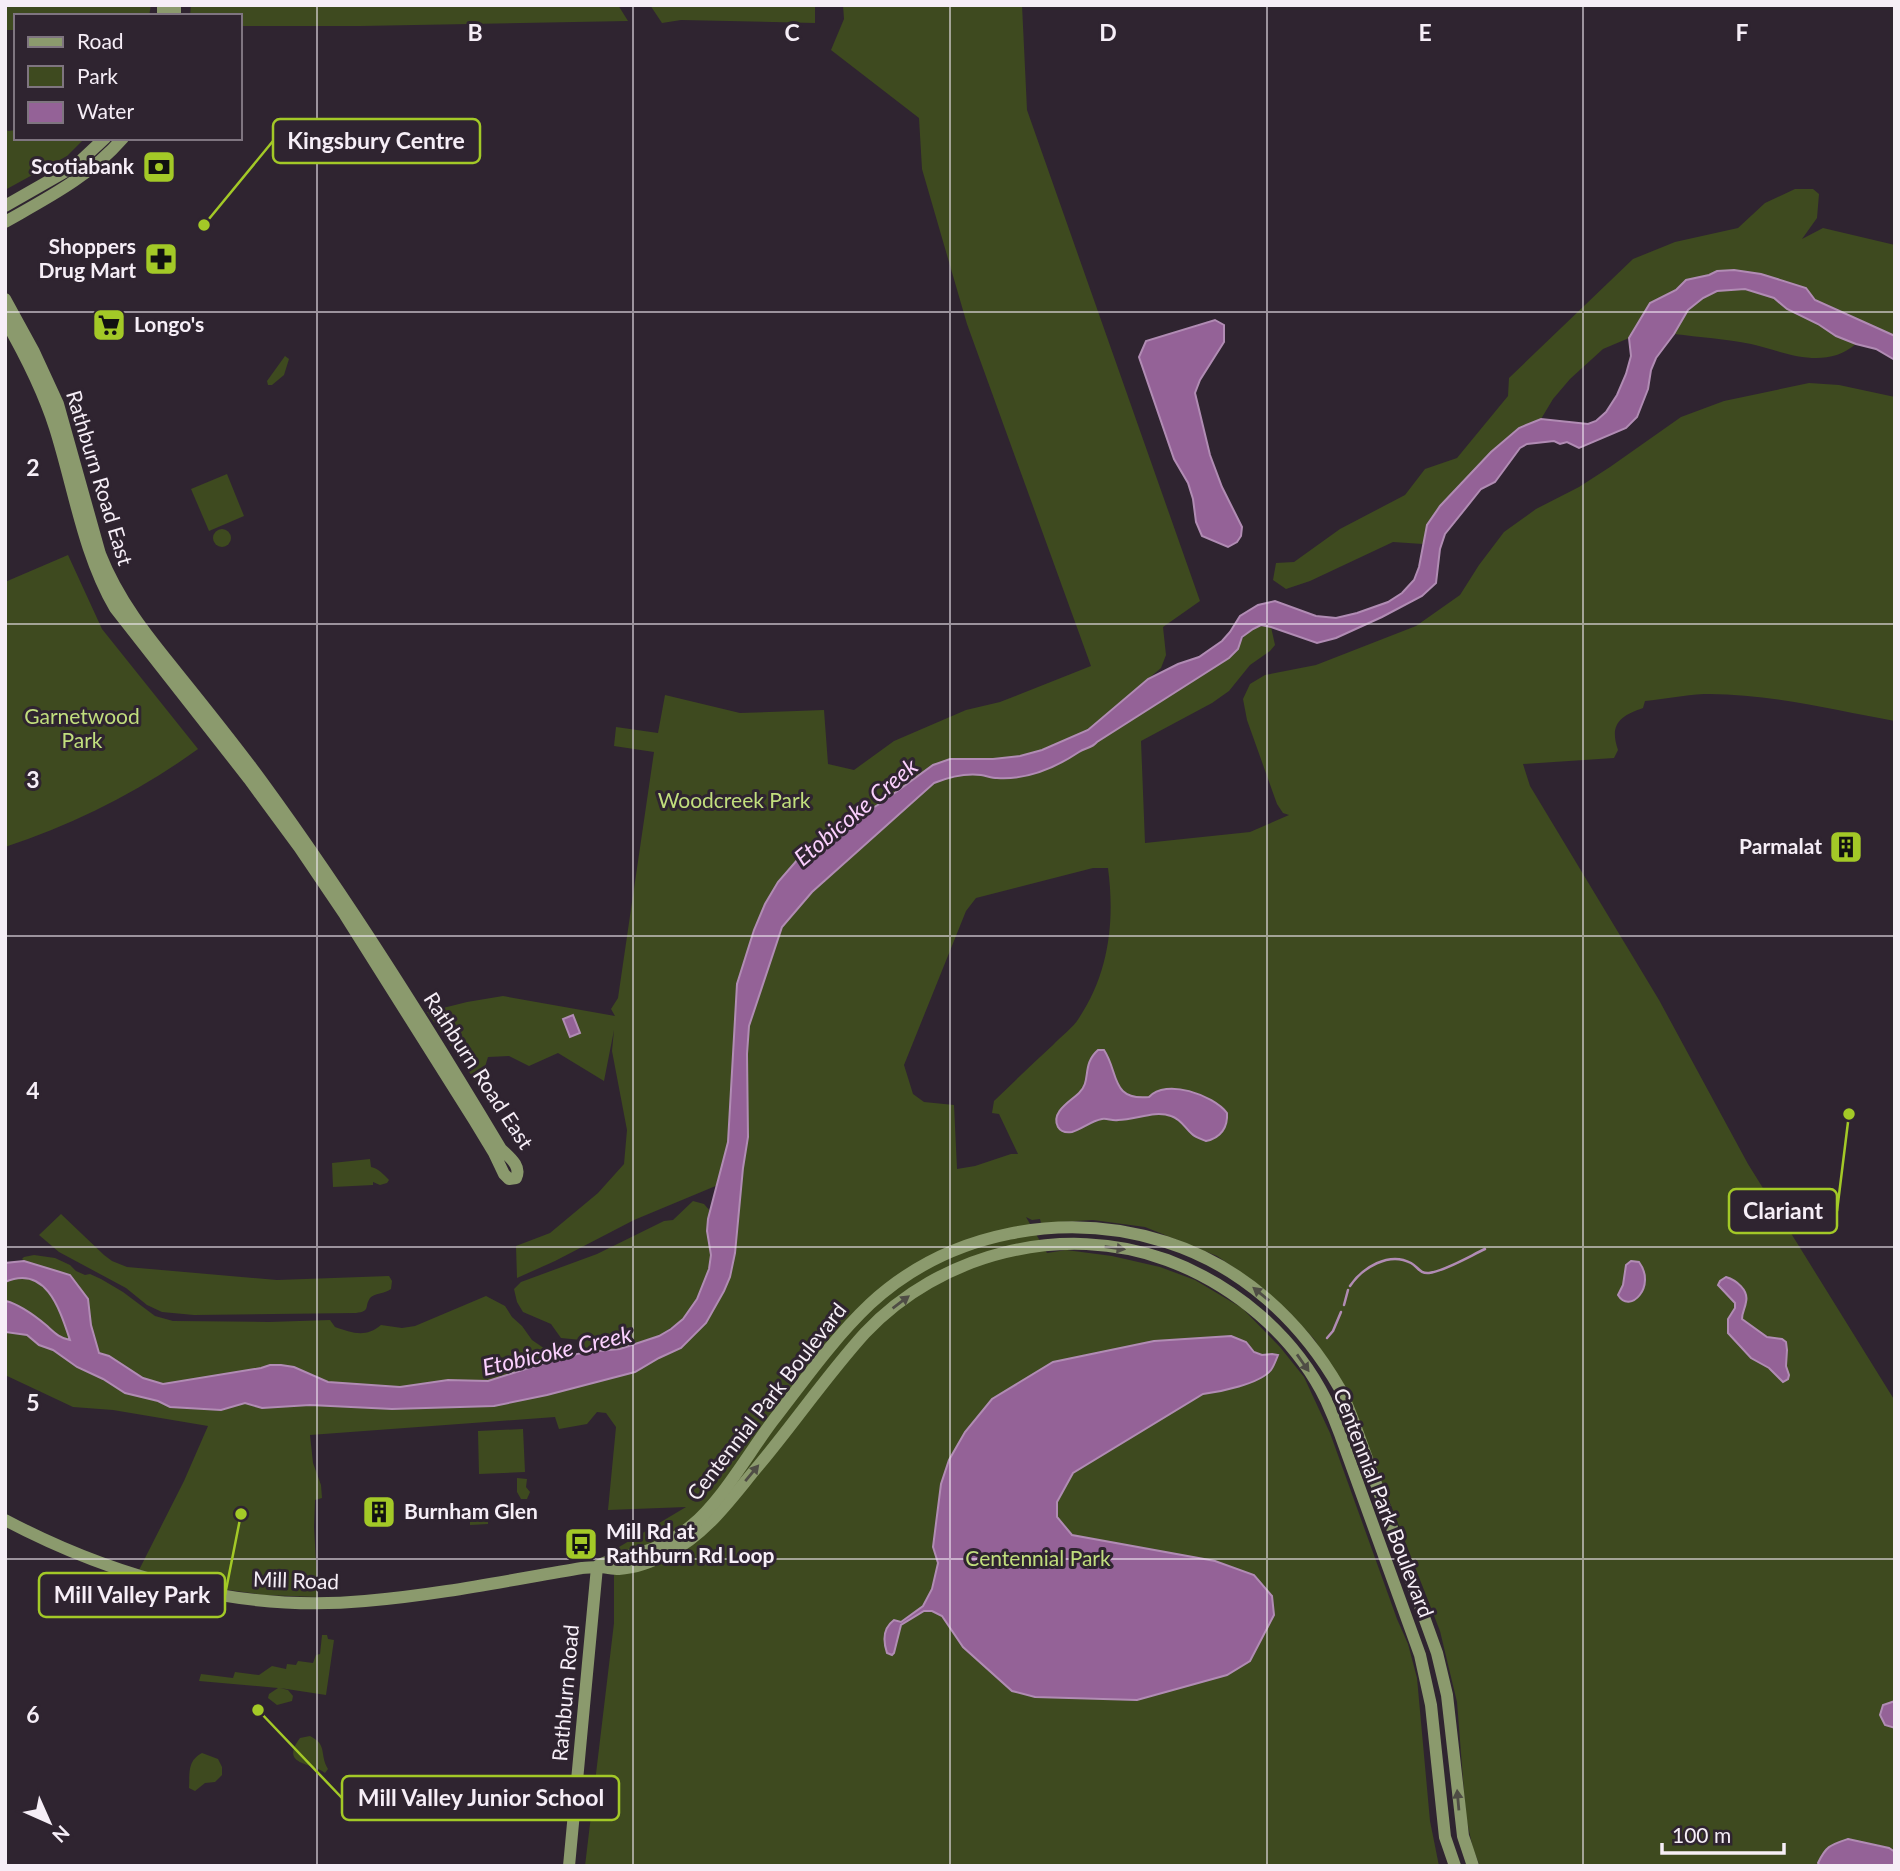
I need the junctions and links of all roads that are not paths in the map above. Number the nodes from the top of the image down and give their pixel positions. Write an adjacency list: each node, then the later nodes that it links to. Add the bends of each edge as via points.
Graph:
1 (103, 140): 3 (street, via 75,166)
2 (121, 140): 4 (street, via 71,185)
3 (5, 206)
4 (5, 222)
5 (5, 299): 6 (street, Rathburn Road East, via 58,404 100,554 127,609 257,774 339,889 516,1166 516,1178 504,1174 299,847 115,608 93,563 40,387)
6 (5, 320)
7 (5, 1520): 8 (street, Mill Road, via 105,1565 208,1593 274,1602 363,1602)
8 (597, 1567): 9 (street, Rathburn Road); 10 (street, Centennial Park Boulevard, one-way to 10, via 617,1569 650,1562 701,1532 866,1332 934,1279 974,1261 1030,1247 1108,1246 1157,1257 1208,1279 1255,1311 1300,1358 1326,1399 1420,1655 1431,1705 1445,1837); 11 (street, Centennial Park Boulevard, one-way to 8, via 1463,1836 1447,1695 1437,1653 1341,1392 1285,1315 1248,1283 1180,1247 1122,1231 1036,1228 967,1246 928,1263 884,1292 854,1320 703,1515 664,1544)
9 (569, 1866)
10 (1455, 1866)
11 (1473, 1866)

